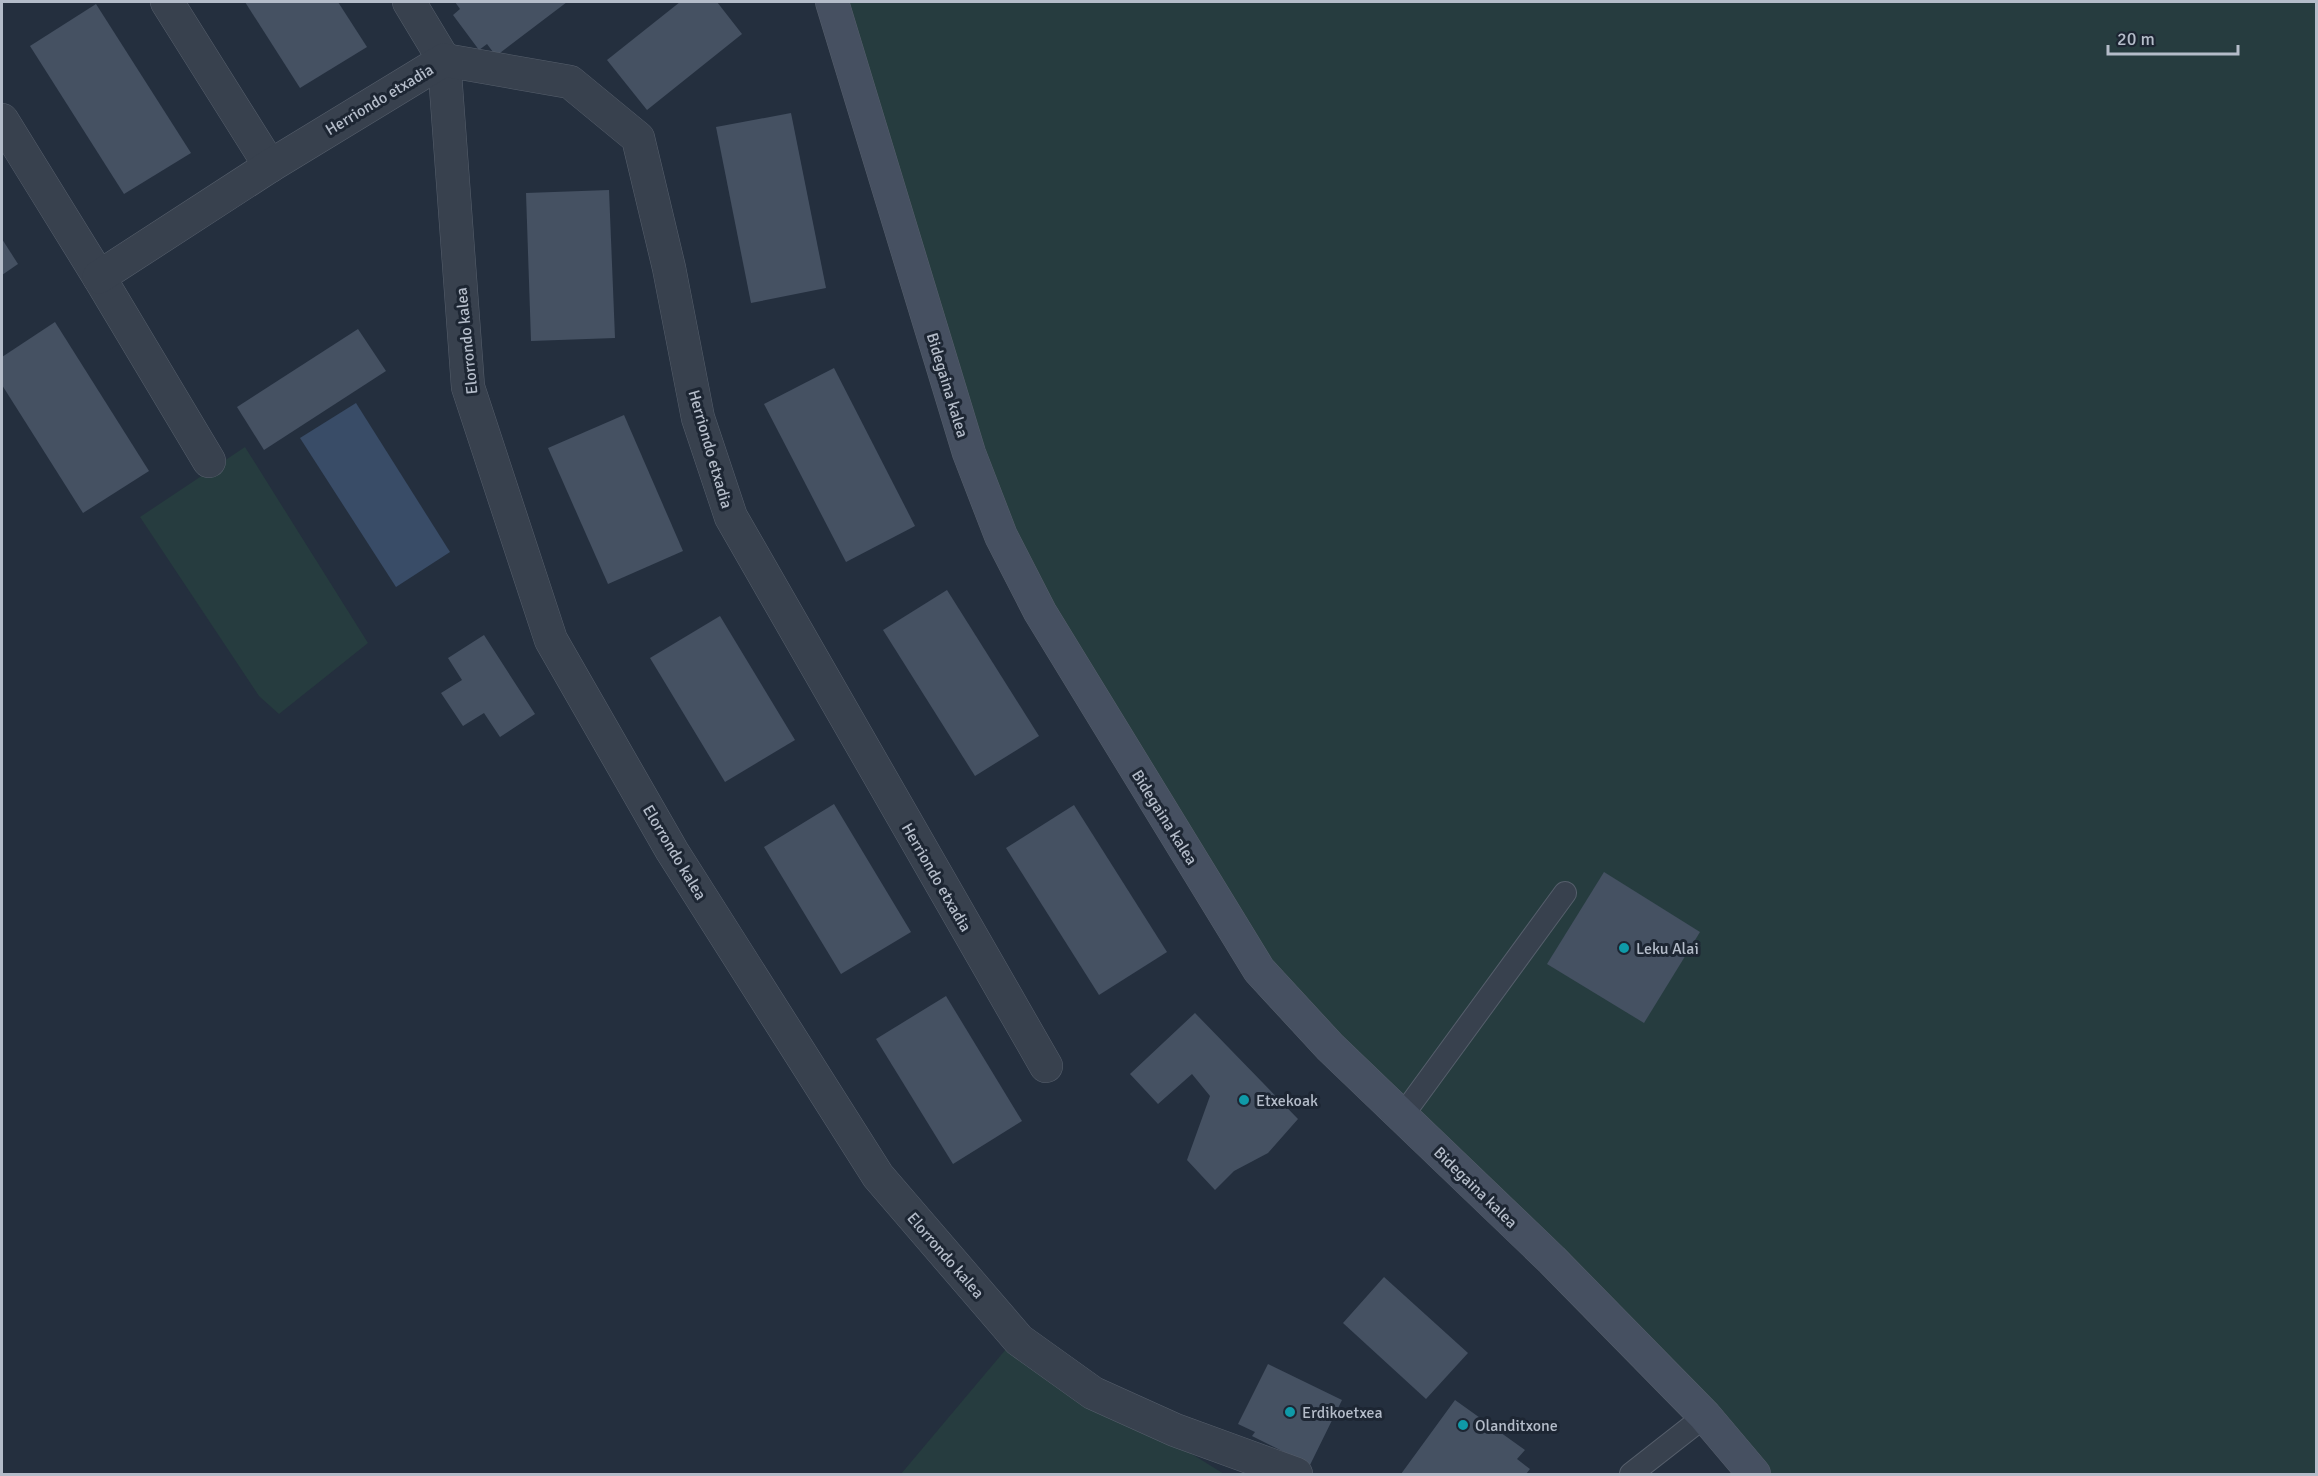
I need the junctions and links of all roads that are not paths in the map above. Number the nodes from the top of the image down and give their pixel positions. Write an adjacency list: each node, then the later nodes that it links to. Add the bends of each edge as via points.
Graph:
1 (166, 2): 6 (street)
2 (409, 2): 4 (street, Elorrondo kalea)
3 (832, 2): 11 (street, Bidegaina kalea, via 969,453 1001,536 1040,612 1259,970 1330,1047)
4 (444, 60): 6 (street, Herriondo etxadia); 10 (street, Herriondo etxadia, via 570,82 638,138 669,268 698,418 731,517); 13 (street, Elorrondo kalea, via 468,387 551,640 672,851 878,1176 1020,1340 1093,1393 1175,1430)
5 (2, 120): 7 (street)
6 (270, 166): 7 (street, Herriondo etxadia)
7 (99, 277): 8 (street)
8 (209, 461)
9 (1565, 893): 11 (lane)
10 (1046, 1066)
11 (1402, 1116): 12 (street, Bidegaina kalea)
12 (1705, 1416): 14 (lane); 15 (street, Bidegaina kalea)
13 (1296, 1474)
14 (1631, 1474)
15 (1754, 1474)

